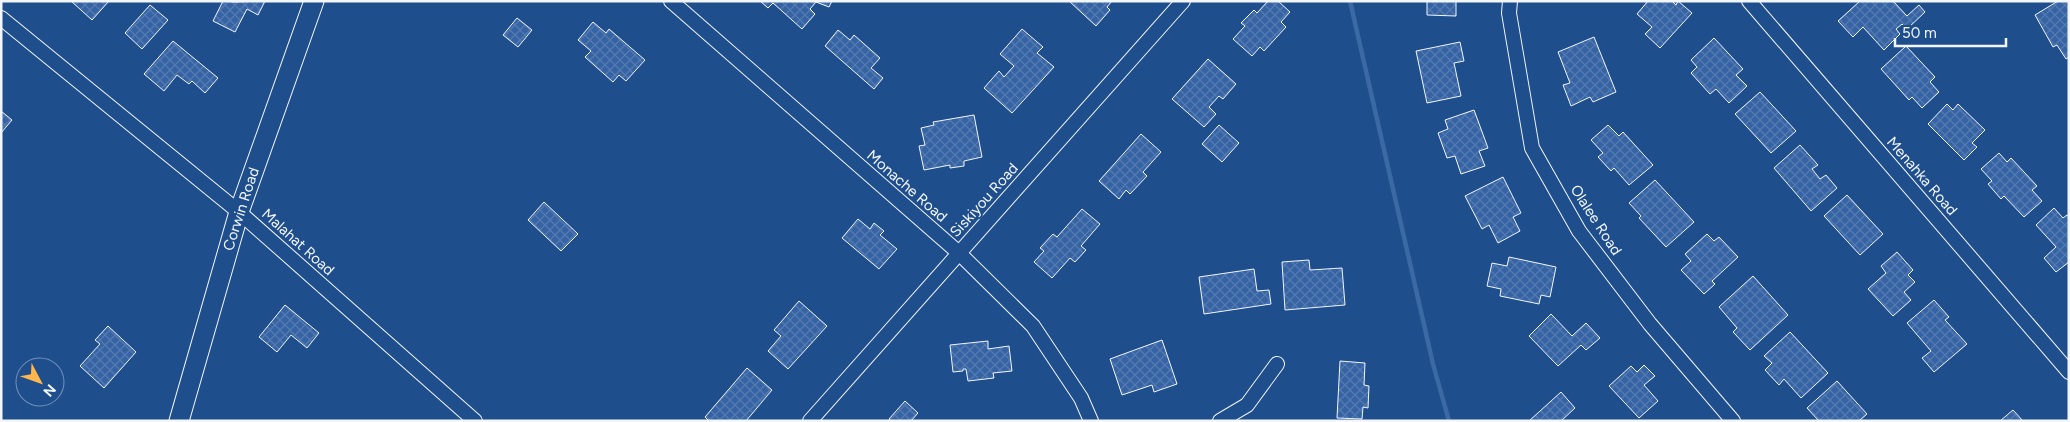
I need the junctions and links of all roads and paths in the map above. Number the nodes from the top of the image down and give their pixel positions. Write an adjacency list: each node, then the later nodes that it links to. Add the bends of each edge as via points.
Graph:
1 (314, 1): 7 (main road, Corwin Road)
2 (671, 1): 8 (street, Monache Road)
3 (1183, 1): 8 (street, Siskiyou Road)
4 (1510, 1): 11 (street, Olalee Road, via 1509,13 1532,148 1580,231 1650,324)
5 (1750, 1): 10 (street, Menahka Road)
6 (1, 18): 7 (street, Malahat Road)
7 (239, 212): 12 (main road, Corwin Road); 13 (street, Malahat Road)
8 (959, 253): 14 (street, Siskiyou Road); 15 (street, Monache Road, via 1033,326 1081,398)
9 (1277, 364): 16 (street, via 1247,405)
10 (2069, 372)
11 (1729, 420)
12 (179, 421)
13 (475, 421)
14 (810, 421)
15 (1091, 421)
16 (1220, 421)

